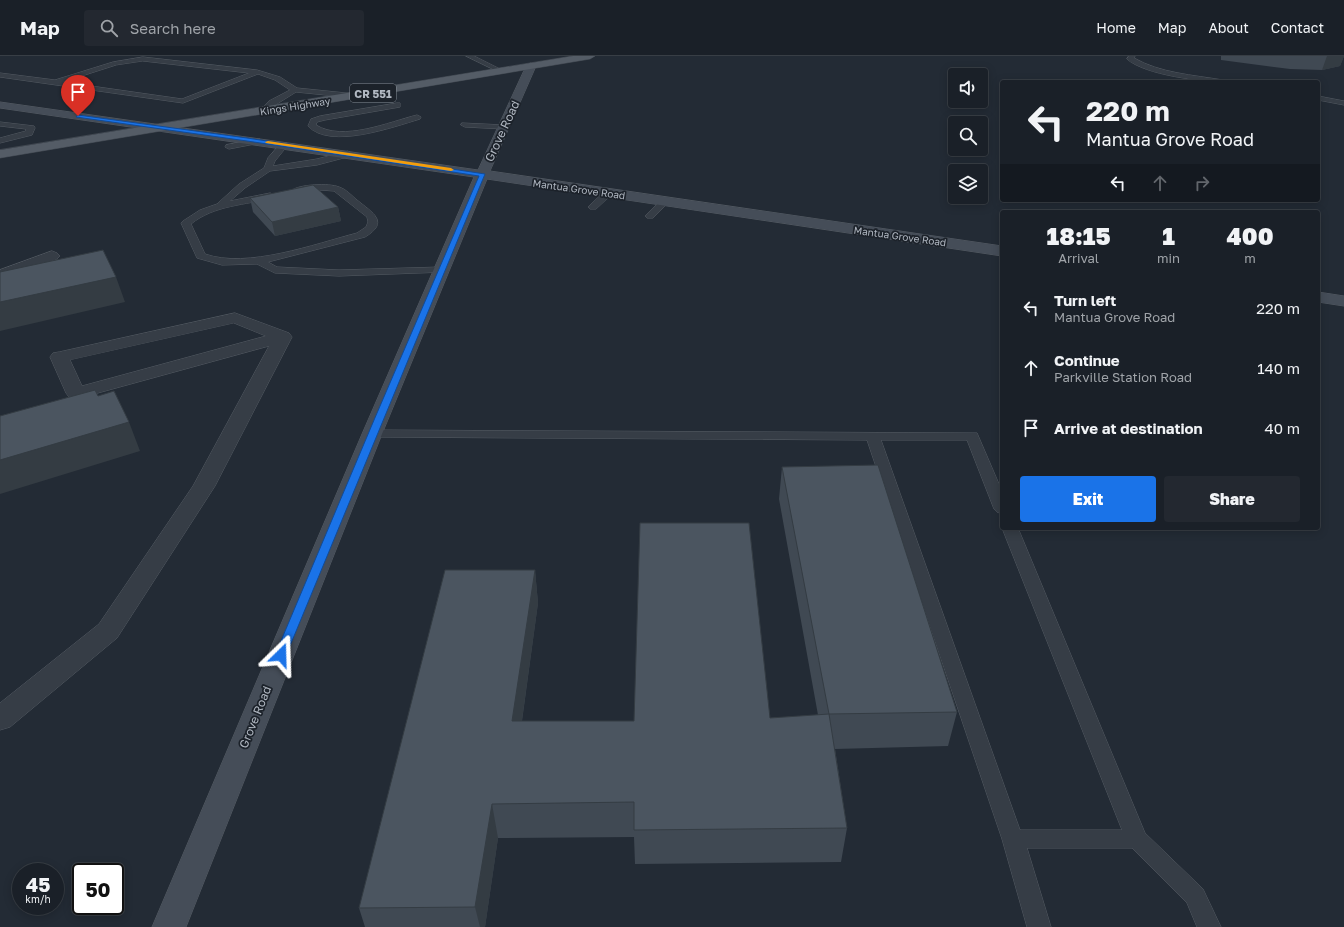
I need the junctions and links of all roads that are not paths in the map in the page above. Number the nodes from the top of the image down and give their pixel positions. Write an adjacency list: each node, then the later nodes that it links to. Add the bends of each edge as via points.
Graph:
1 (470, 56): 6 (lane)
2 (590, 56): 4 (main road, Kings Highway / CR 551)
3 (1132, 56): 9 (lane, via 1130,59 1150,68)
4 (566, 58): 5 (main road, Kings Highway / CR 551)
5 (531, 66): 6 (main road, Kings Highway / CR 551); 21 (main road, Grove Road)
6 (501, 71): 12 (main road, Kings Highway / CR 551)
7 (257, 72): 10 (lane, via 146,59 113,64); 10 (lane, via 183,101); 11 (lane, via 286,82)
8 (0, 75): 10 (lane)
9 (1213, 80)
10 (55, 82)
11 (294, 90): 13 (lane); 17 (lane)
12 (378, 92): 13 (main road, Kings Highway / CR 551); 18 (lane, via 400,107 323,118 314,121 312,126 322,133 344,134)
13 (356, 96): 17 (main road, Kings Highway / CR 551)
14 (1320, 98): 15 (lane)
15 (1344, 103)
16 (0, 105): 22 (main road, Mantua Grove Road)
17 (264, 110): 22 (main road, Kings Highway / CR 551)
18 (417, 117)
19 (0, 124): 23 (lane, via 31,128 28,133)
20 (465, 125): 21 (lane)
21 (504, 127): 30 (main road, Grove Road)
22 (156, 128): 24 (main road, Mantua Grove Road); 27 (main road, Kings Highway / CR 551)
23 (0, 141)
24 (257, 141): 25 (main road, Mantua Grove Road); 26 (lane)
25 (284, 145): 28 (main road, Mantua Grove Road); 29 (lane, via 271,160)
26 (229, 147)
27 (0, 154)
28 (348, 154): 29 (lane, via 317,162); 30 (main road, Mantua Grove Road)
29 (268, 169): 33 (lane, via 244,182)
30 (482, 174): 31 (main road, Mantua Grove Road); 39 (main road, Grove Road)
31 (608, 193): 32 (main road, Mantua Grove Road); 34 (lane)
32 (664, 202): 35 (lane); 36 (main road, Mantua Grove Road)
33 (220, 207): 38 (lane, via 203,212 186,223 201,256 213,261); 38 (lane, via 310,188 328,187 337,189 371,216 371,229 361,235)
34 (593, 207)
35 (650, 216)
36 (1000, 251)
37 (52, 256): 40 (street)
38 (259, 261): 39 (lane, via 276,270 339,273)
39 (441, 270): 44 (main road, Grove Road)
40 (0, 275)
41 (1320, 297): 42 (main road)
42 (1344, 301)
43 (283, 337): 43 (street, via 235,318 59,357 76,393); 48 (street, via 204,486 108,631)
44 (372, 434): 45 (lane); 51 (main road, Grove Road)
45 (873, 436): 46 (lane, via 972,436); 49 (lane)
46 (1000, 504)
47 (1011, 530): 50 (lane)
48 (0, 719)
49 (1013, 838): 50 (lane); 52 (lane)
50 (1137, 839): 53 (lane, via 1196,896)
51 (168, 927)
52 (1039, 927)
53 (1209, 927)

